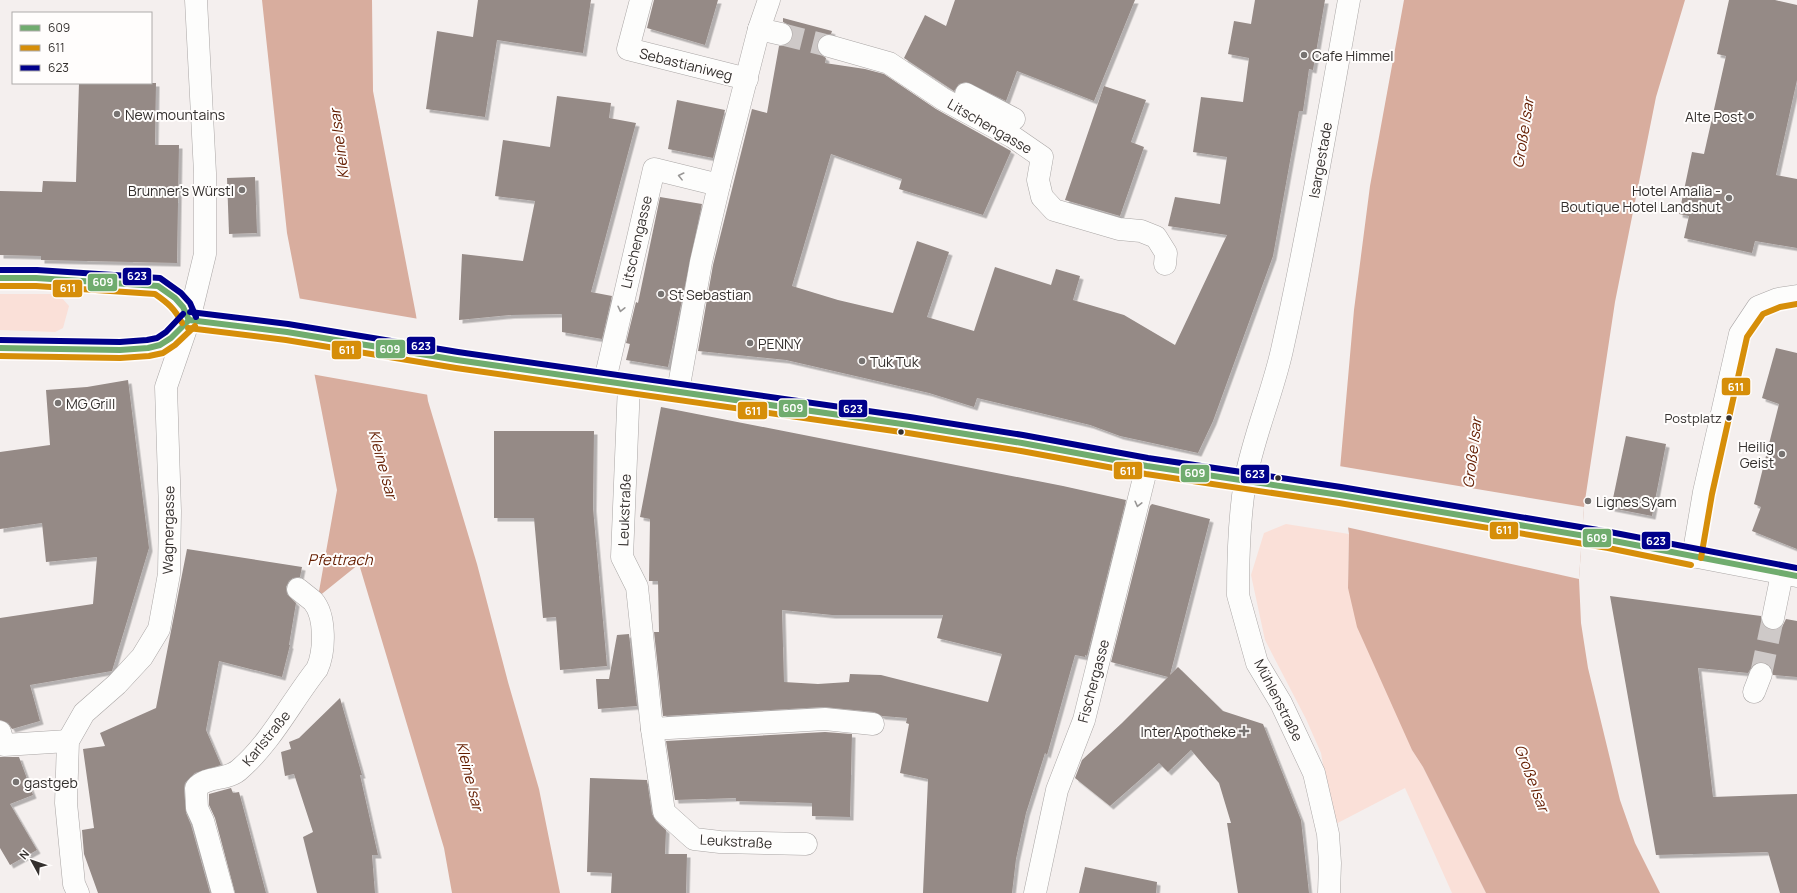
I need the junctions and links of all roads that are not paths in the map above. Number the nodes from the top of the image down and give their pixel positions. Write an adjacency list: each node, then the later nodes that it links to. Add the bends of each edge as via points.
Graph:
1 (196, 0): 15 (street, Wagnergasse, via 205,173 205,254)
2 (641, 0): 8 (street, Sebastianiweg, via 628,49)
3 (768, 0): 5 (street)
4 (1349, 0): 21 (street, Isargestade, via 1310,217 1282,352)
5 (759, 29): 6 (street); 8 (street)
6 (781, 34)
7 (829, 46): 9 (street, Litschengasse, via 889,63)
8 (747, 79): 11 (street)
9 (920, 83): 10 (street, via 945,83); 12 (street, Litschengasse, via 943,99 1013,137 1042,157 1038,180 1042,198 1054,210 1119,229 1141,230 1156,238 1166,253)
10 (1014, 120)
11 (719, 185): 17 (street, Litschengasse, one-way to 17, via 654,169); 19 (street, via 701,262)
12 (1165, 264)
13 (0, 278): 15 (street, via 158,286 179,302)
14 (1797, 296): 22 (street, via 1778,299 1758,307 1740,334 1704,492)
15 (189, 320): 16 (street, via 171,338 160,345 148,348); 17 (street, via 287,332 451,359); 29 (street, Wagnergasse, via 166,387 170,511 169,574 159,629 142,657 117,684 84,713)
16 (0, 348)
17 (605, 380): 18 (street)
18 (629, 384): 19 (street); 27 (street, Leukstraße, via 622,557 637,587)
19 (678, 391): 20 (street, via 1022,443)
20 (1147, 466): 21 (street); 33 (street, Fischergasse, one-way to 33, via 1084,720 1057,790)
21 (1246, 482): 22 (street, via 1609,540); 34 (street, Mühlenstraße, via 1240,529 1238,595 1257,663 1281,703 1314,773 1328,834)
22 (1693, 557): 23 (street)
23 (1790, 575): 25 (street)
24 (297, 595): 32 (street, Karlstraße, via 314,602 322,621 321,659 279,725 251,759 237,772 205,781 196,788 197,808)
25 (1773, 618)
26 (873, 724): 27 (street, via 825,719)
27 (652, 729): 30 (street, Leukstraße, via 664,812 694,839)
28 (0, 732): 29 (street, via 4,745)
29 (68, 741): 31 (street, via 67,818 74,884)
30 (806, 844)
31 (78, 893)
32 (223, 893)
33 (1035, 893)
34 (1329, 893)

